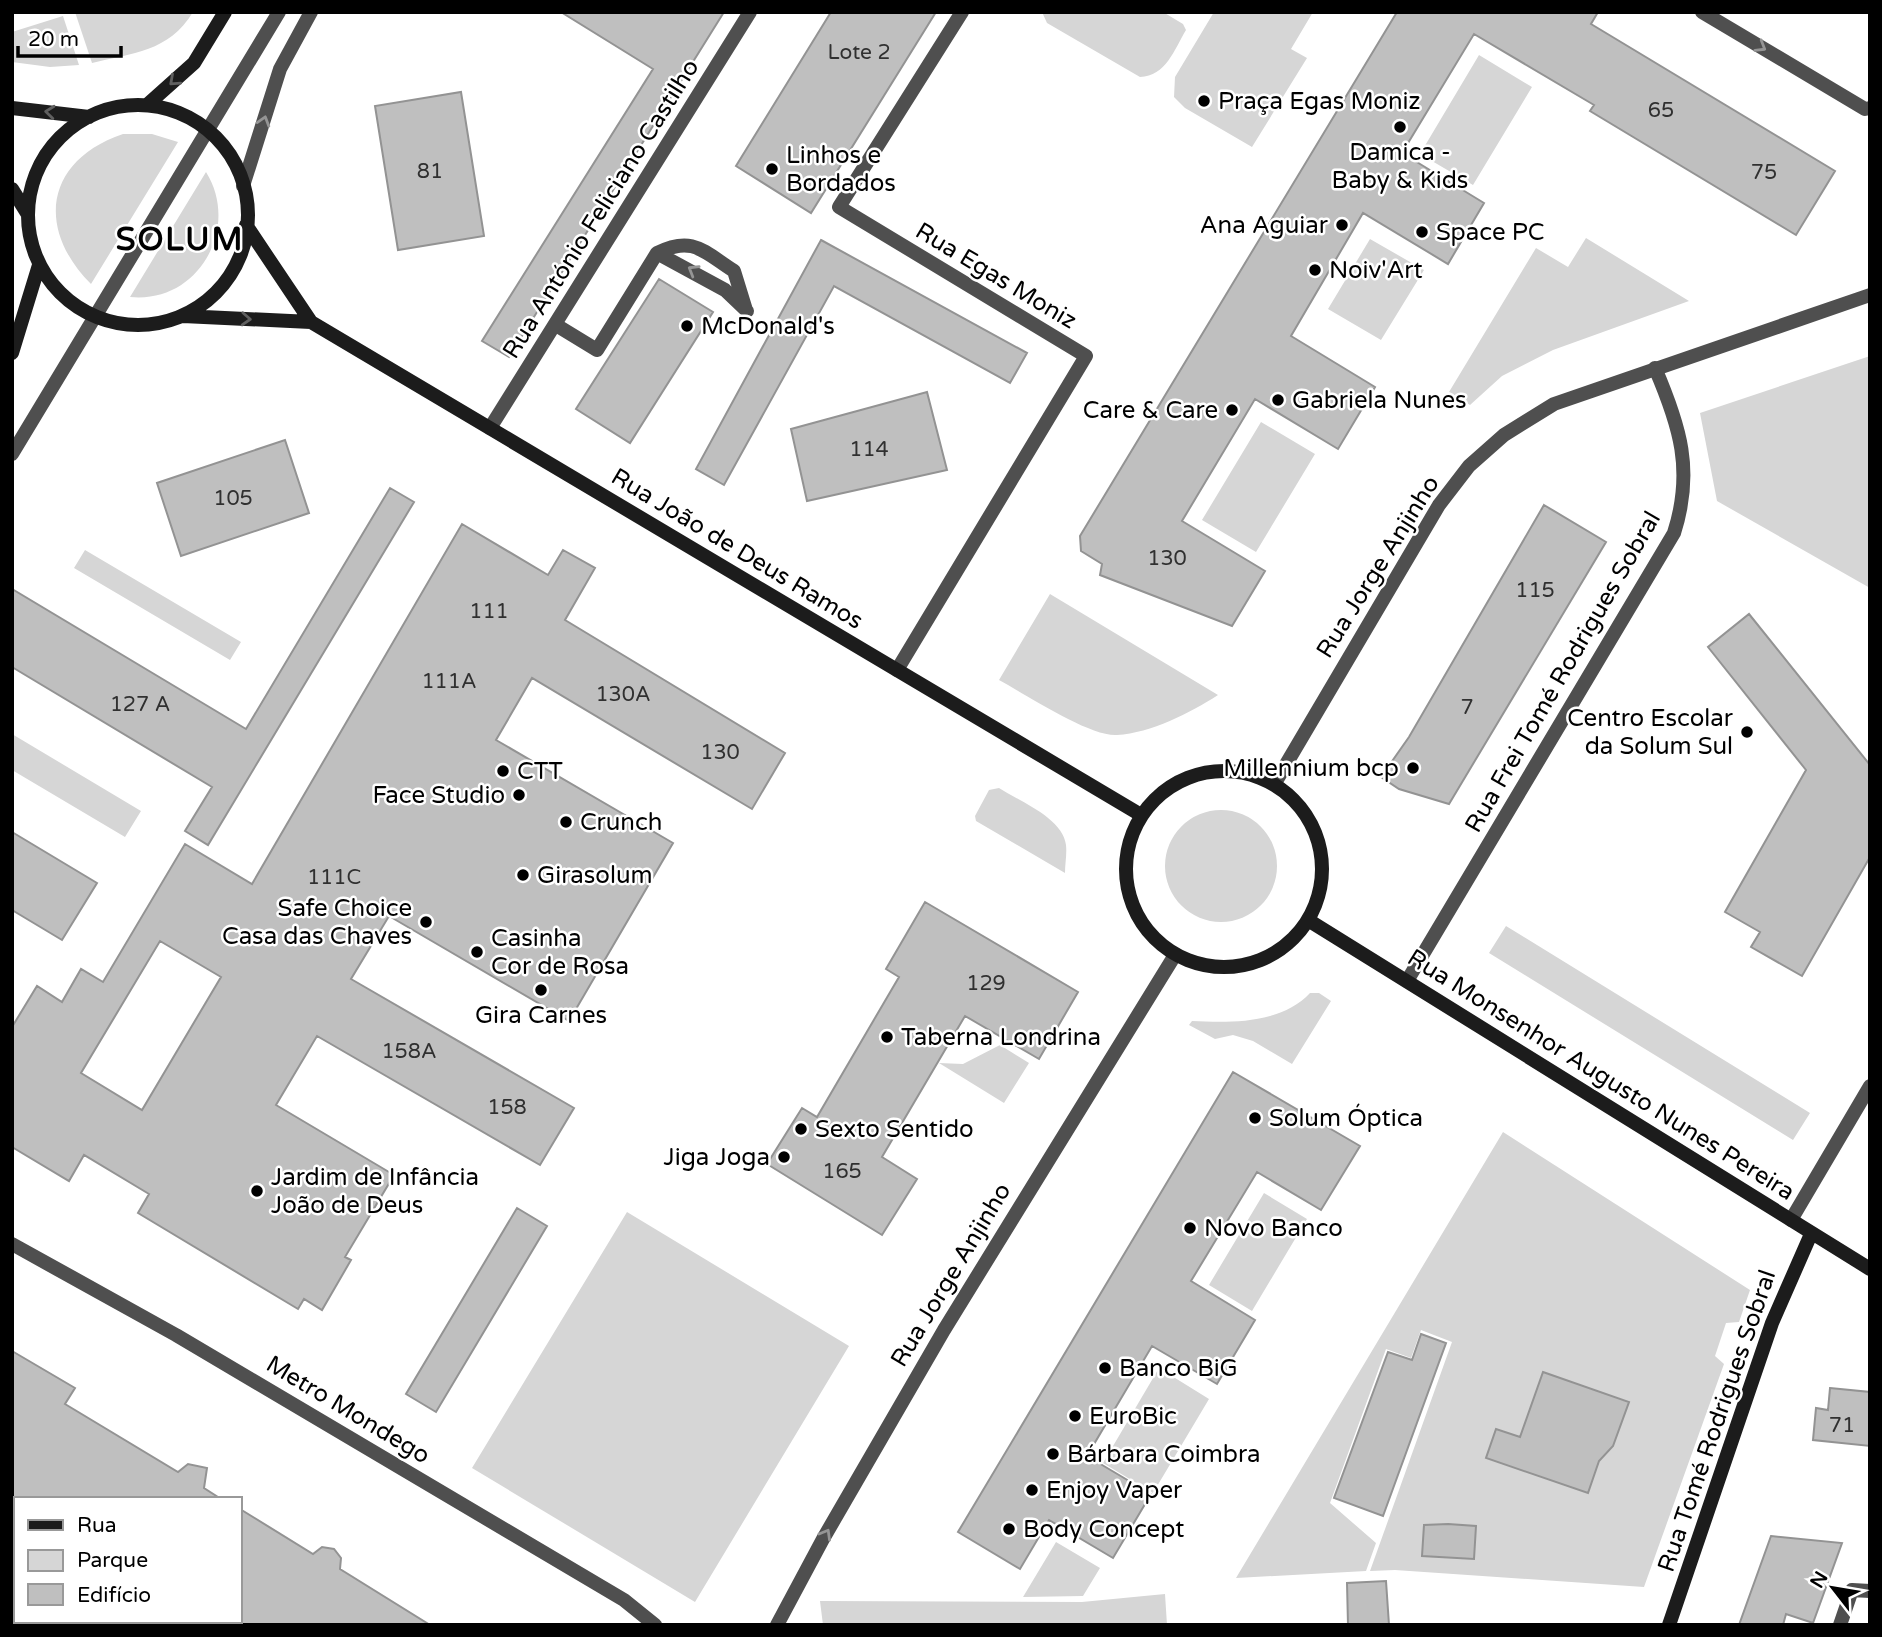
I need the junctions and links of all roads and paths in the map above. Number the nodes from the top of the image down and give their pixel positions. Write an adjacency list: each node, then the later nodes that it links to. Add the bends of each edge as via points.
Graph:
1 (225, 12): 7 (main road, one-way to 7, via 194,63)
2 (279, 12): 11 (street)
3 (311, 12): 12 (street, one-way to 3, via 280,69)
4 (750, 12): 22 (street, Rua António Feliciano Castilho)
5 (962, 12): 27 (street, Rua Egas Moniz, via 839,207 1086,356)
6 (1702, 12): 9 (street, one-way to 9, via 1866,110)
7 (147, 105): 10 (main road, via 117,107); 11 (main road, via 189,118)
8 (12, 108): 10 (main road, one-way to 8)
9 (1870, 108)
10 (89, 117): 14 (main road, via 64,134 44,156)
11 (208, 130): 12 (main road, via 230,155); 19 (street)
12 (243, 186): 15 (main road)
13 (12, 189): 14 (main road)
14 (27, 213): 17 (main road)
15 (247, 225): 20 (main road, via 242,253 231,275 215,296); 21 (main road, Rua João de Deus Ramos)
16 (657, 253): 16 (street, one-way to 16, via 674,244 691,244 734,271 747,311 724,290); 22 (street, via 597,350)
17 (39, 265): 19 (main road, via 62,295); 23 (main road)
18 (1870, 295): 24 (street, Rua Jorge Anjinho)
19 (94, 316): 20 (main road, via 130,325); 26 (street)
20 (182, 316): 21 (main road, Rua João de Deus Ramos, one-way to 21)
21 (311, 322): 25 (main road, Rua João de Deus Ramos)
22 (556, 325): 25 (street, Rua António Feliciano Castilho)
23 (12, 353)
24 (1655, 368): 28 (street, Rua Jorge Anjinho, via 1554,404 1504,435 1469,466 1439,505); 32 (street, Rua Frei Tomé Rodrigues Sobral, via 1675,415 1680,444 1685,490 1674,533)
25 (489, 428): 27 (main road, Rua João de Deus Ramos)
26 (12, 454)
27 (897, 670): 29 (main road, Rua João de Deus Ramos)
28 (1275, 783): 29 (main road, via 1249,773 1220,770 1190,776 1162,791); 30 (main road, via 1298,803 1315,830 1323,860 1320,892)
29 (1140, 815): 31 (main road, via 1128,845 1125,877 1133,908 1150,935)
30 (1308, 920): 31 (main road, via 1288,944 1263,960 1214,966); 32 (main road, Rua Monsenhor Augusto Nunes Pereira)
31 (1175, 955): 40 (street, Rua Jorge Anjinho, one-way to 31, via 944,1330)
32 (1407, 981): 34 (main road, Rua Monsenhor Augusto Nunes Pereira)
33 (1870, 1086): 34 (street)
34 (1791, 1220): 35 (main road, Rua Monsenhor Augusto Nunes Pereira)
35 (1811, 1234): 37 (main road, Rua Monsenhor Augusto Nunes Pereira); 41 (main road, Rua Tomé Rodrigues Sobral, via 1772,1323)
36 (12, 1244): 39 (street, Metro Mondego, via 176,1335 624,1600)
37 (1870, 1269)
38 (1870, 1591): 42 (street, via 1852,1590)
39 (655, 1625)
40 (777, 1625)
41 (1669, 1625)
42 (1840, 1625)

